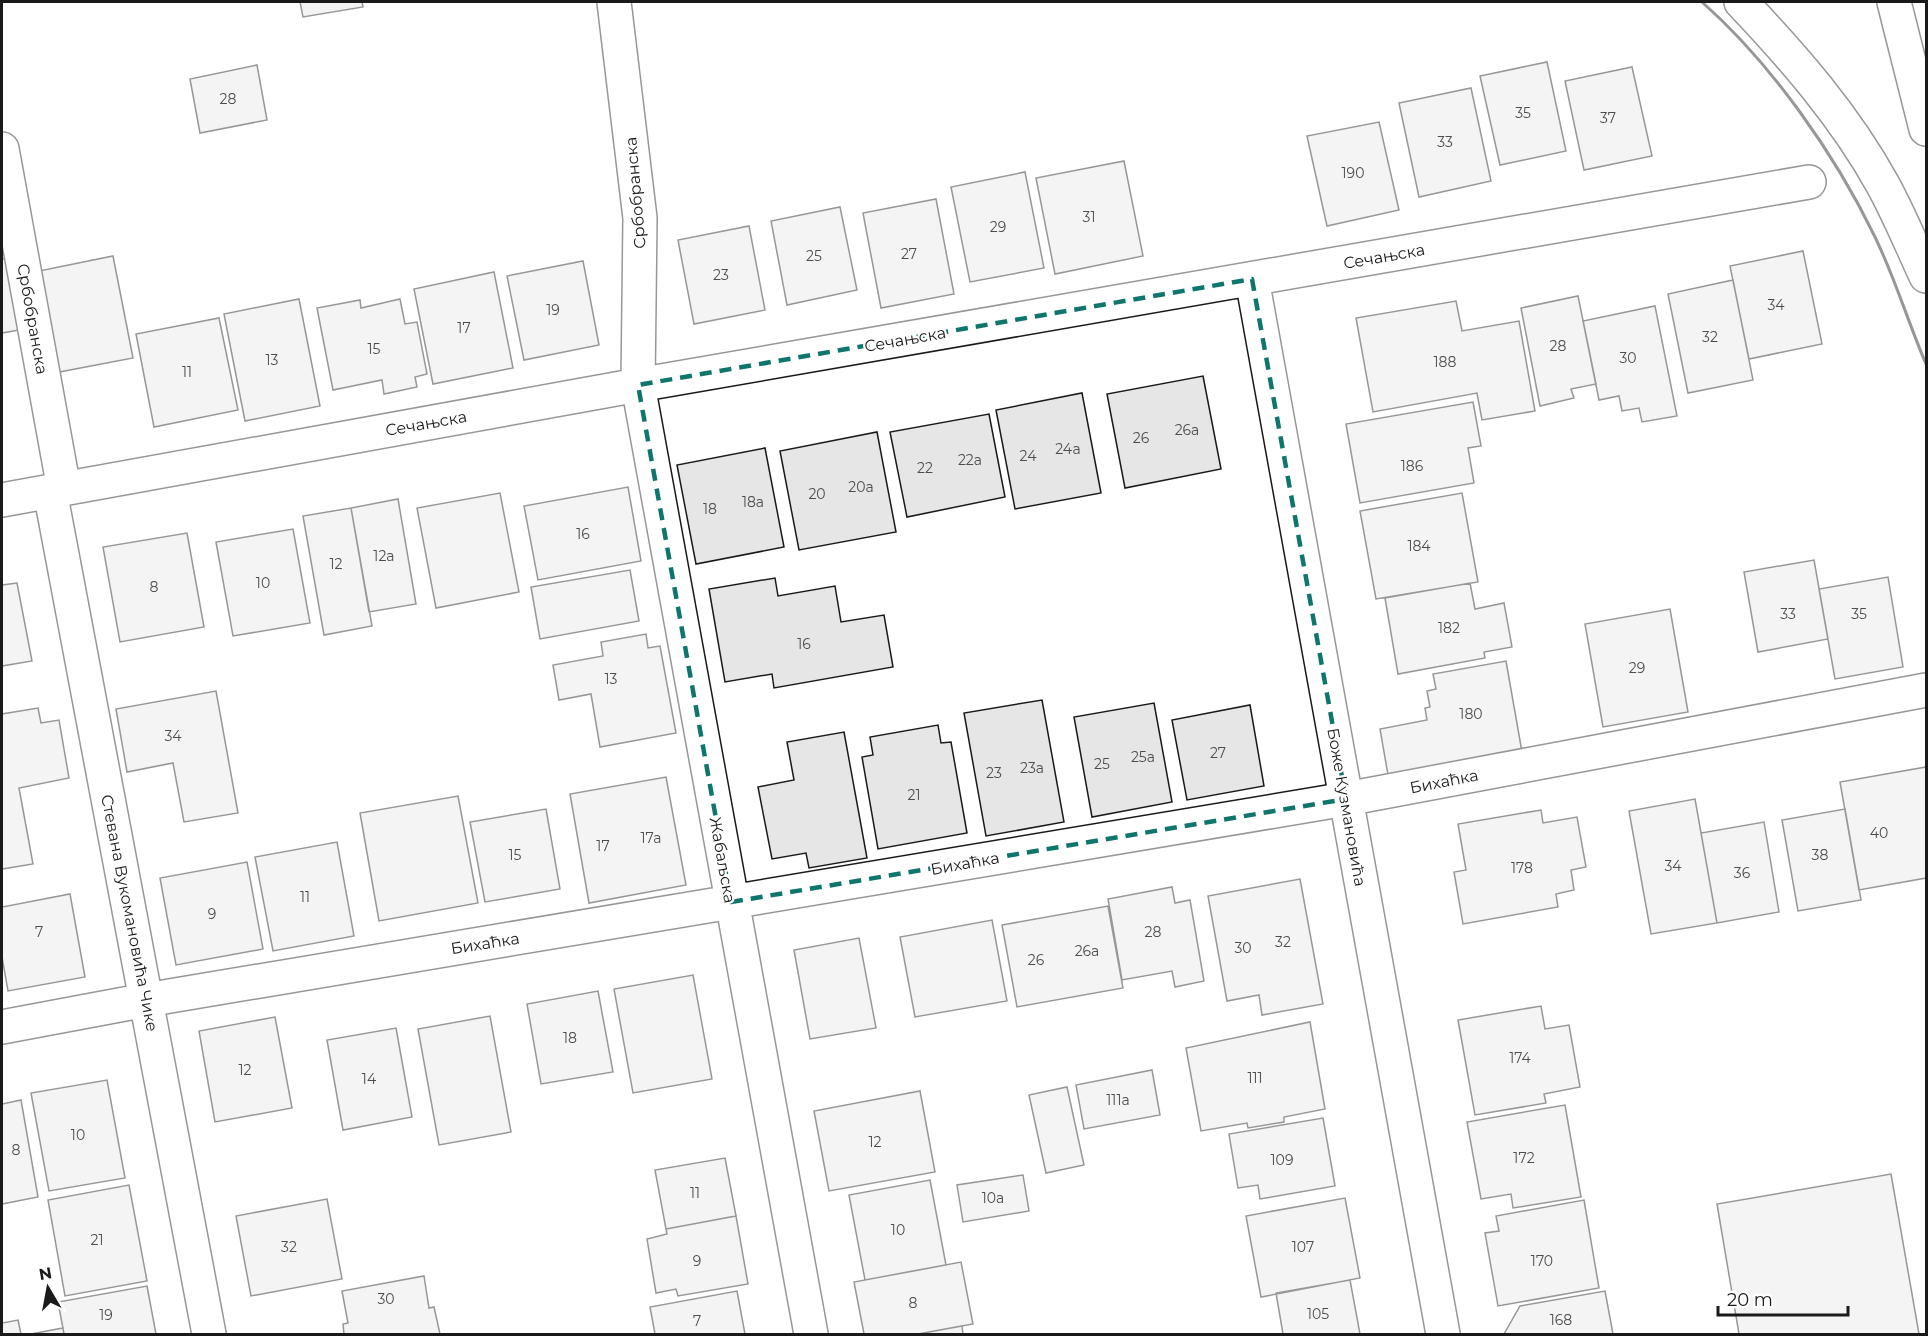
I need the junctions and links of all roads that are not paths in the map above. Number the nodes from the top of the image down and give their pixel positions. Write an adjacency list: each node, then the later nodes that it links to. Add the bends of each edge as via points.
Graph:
1 (614, 2): 9 (street, Србобранска, via 640,218)
2 (1740, 2): 7 (street, via 1798,62 1840,117 1883,185)
3 (1894, 2): 4 (street)
4 (1926, 129)
5 (2, 149): 10 (street, Србобранска)
6 (1809, 182): 8 (street, Сечањска)
7 (1926, 276)
8 (1252, 279): 9 (street, Сечањска); 13 (street, Боже Кузмановића)
9 (638, 385): 10 (street, Сечањска); 14 (street, Жабаљска)
10 (57, 490): 11 (street, Сечањска); 15 (street, Стевана Вукомановића Чике)
11 (2, 500)
12 (1926, 690): 13 (street, Бихаћка)
13 (1346, 799): 14 (street, Бихаћка); 19 (street, Боже Кузмановића)
14 (731, 902): 15 (street, Бихаћка); 18 (street, Жабаљска)
15 (146, 1000): 16 (street, Бихаћка); 17 (street, Стевана Вукомановића Чике)
16 (2, 1027)
17 (209, 1335)
18 (811, 1335)
19 (1443, 1335)

